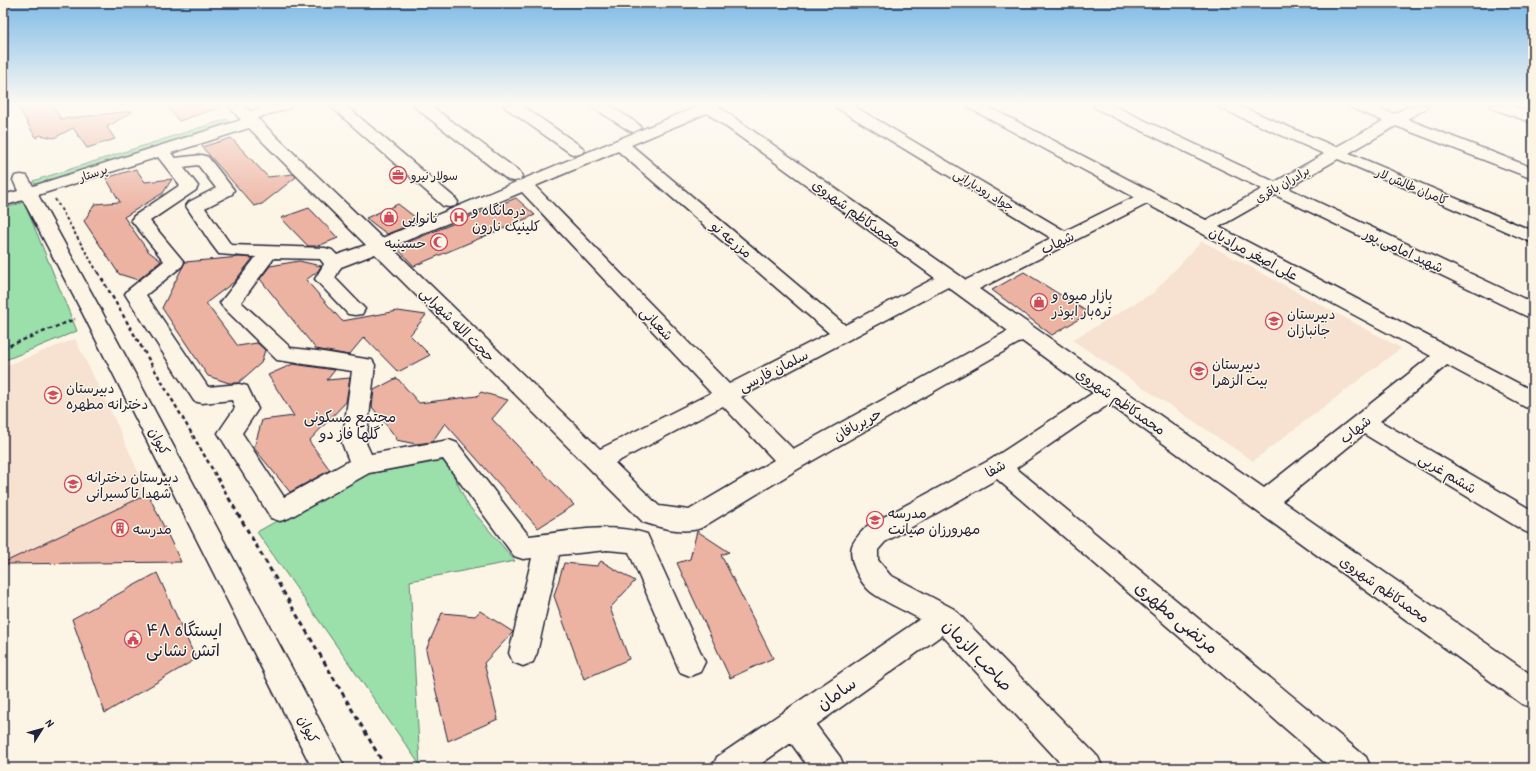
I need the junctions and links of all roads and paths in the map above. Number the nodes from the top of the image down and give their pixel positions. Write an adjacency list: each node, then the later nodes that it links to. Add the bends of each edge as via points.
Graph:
1 (162, 141): 23 (street, پرستار)
2 (195, 141): 19 (street, پرستار)
3 (271, 141): 31 (street, حجت الله شهرابی)
4 (378, 141): 27 (street)
5 (468, 141): 21 (street, شعبانی)
6 (563, 141): 17 (street)
7 (597, 141): 17 (street)
8 (627, 141): 16 (street)
9 (753, 141): 34 (street, محمدکاظم شهروی)
10 (902, 141): 29 (street, جواد رودبارانی)
11 (1043, 141): 25 (street, علی اصغر مرادیان)
12 (1176, 141): 24 (street, شهید امامی پور)
13 (1308, 141): 18 (street, کامران طالش لار)
14 (1357, 141): 18 (street, برادران باقری)
15 (1449, 141): 20 (street)
16 (620, 144): 21 (street); 39 (street, مزرعه نو)
17 (576, 150): 21 (street)
18 (1336, 153): 24 (street, برادران باقری); 30 (street, کامران طالش لار)
19 (166, 157): 23 (street, پرستار); 32 (street, via 202,160 226,190 195,206 226,250); 48 (street, via 190,186 140,220 175,262 135,294 202,395 238,392 248,409 230,433 280,511)
20 (1533, 174)
21 (519, 180): 27 (street); 31 (street); 43 (street, شعبانی)
22 (3, 186): 23 (street, پرستار)
23 (25, 187): 26 (street, پرستار); 37 (street, کیوان)
24 (1275, 188): 28 (street, برادران باقری); 36 (street, شهید امامی پور)
25 (1149, 196): 28 (street, علی اصغر مرادیان); 29 (street, شهاب)
26 (3, 201)
27 (449, 202): 31 (street)
28 (1205, 228): 41 (street, علی اصغر مرادیان)
29 (1064, 238): 34 (street, شهاب)
30 (1533, 238)
31 (374, 241): 33 (street); 46 (street, حجت الله شهرابی)
32 (269, 252): 33 (street, via 325,254); 48 (street, via 230,303 285,355 364,365 354,443)
33 (334, 263): 35 (street, via 326,279)
34 (957, 283): 38 (street, محمدکاظم شهروی); 39 (street, سلمان فارسی)
35 (355, 309)
36 (1533, 311)
37 (92, 312): 40 (path); 60 (street, کیوان)
38 (1023, 331): 42 (street, محمدکاظم شهروی); 47 (street, حریربافان)
39 (843, 334): 43 (street, سلمان فارسی)
40 (3, 348)
41 (1446, 355): 44 (street, علی اصغر مرادیان); 45 (street, شهاب)
42 (1110, 393): 49 (street, شفا); 50 (street, محمدکاظم شهروی)
43 (726, 395): 46 (street, سلمان فارسی); 47 (street, شعبانی)
44 (1533, 401)
45 (1363, 422): 50 (street, شهاب); 52 (street, ششم غربی)
46 (597, 462): 51 (street, حجت الله شهرابی, via 652,515)
47 (790, 462): 51 (street, حریربافان)
48 (363, 465): 54 (street, via 449,449 523,548)
49 (999, 467): 53 (street, شفا); 64 (street, مرتضی مطهری)
50 (1264, 502): 58 (street, محمدکاظم شهروی)
51 (692, 521)
52 (1533, 524)
53 (876, 534): 55 (street, صاحب الزمان, via 865,547 865,563 880,583)
54 (548, 545): 56 (street); 57 (street, via 607,539 638,542)
55 (944, 618): 59 (street, سامان); 63 (street, صاحب الزمان)
56 (523, 653)
57 (690, 662)
58 (1533, 694)
59 (794, 722): 61 (street, سامان); 62 (street)
60 (329, 768)
61 (728, 768)
62 (829, 768)
63 (1087, 768)
64 (1355, 768)

